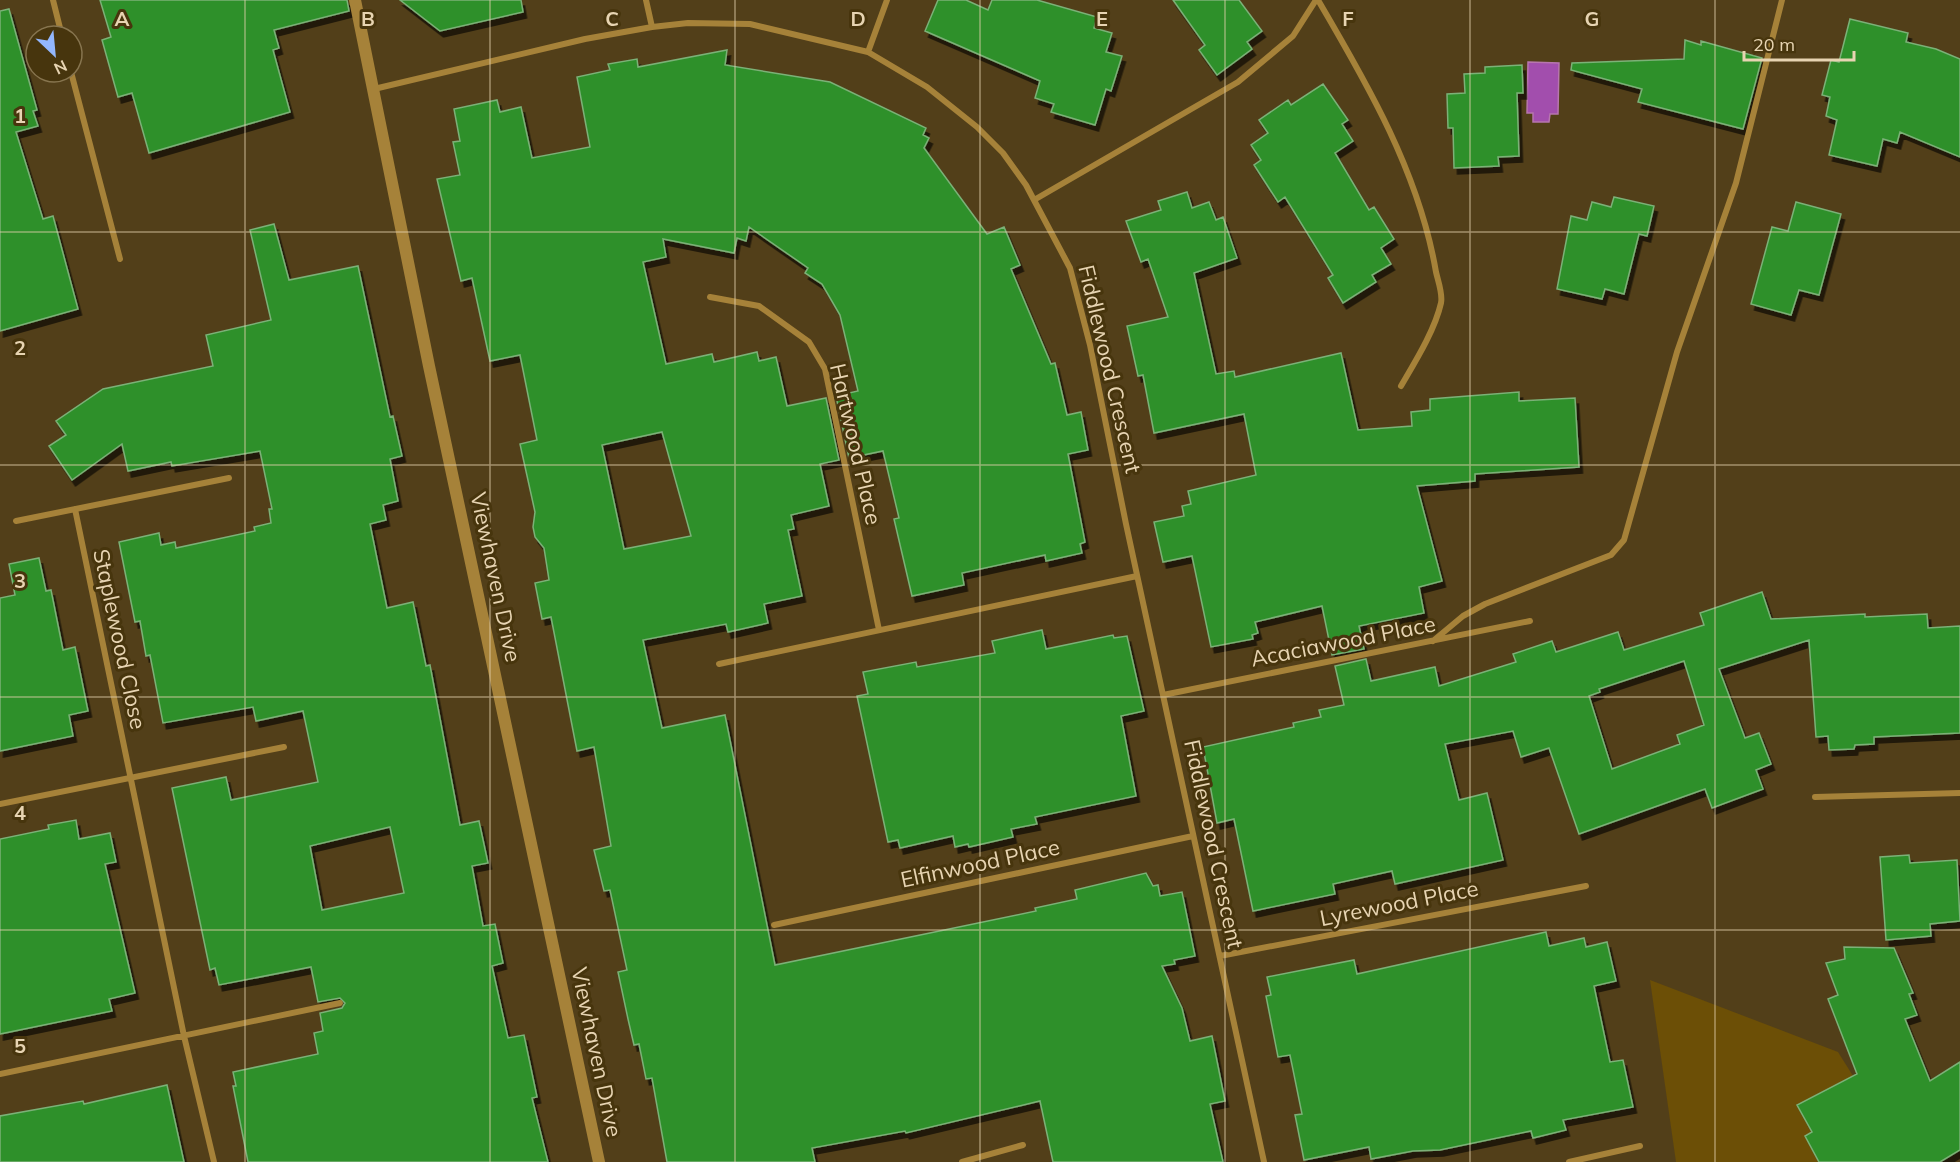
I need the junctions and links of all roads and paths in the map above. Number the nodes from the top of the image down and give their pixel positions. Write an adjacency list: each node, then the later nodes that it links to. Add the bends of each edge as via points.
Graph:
1 (53, 0): 7 (street)
2 (355, 0): 11 (street, Viewhaven Drive)
3 (646, 0): 8 (street)
4 (887, 0): 9 (street)
5 (1317, 0): 12 (street, via 1293,36 1238,82); 15 (street, via 1365,79 1401,157 1431,242 1442,302)
6 (1782, 0): 22 (street, via 1737,183 1677,352 1624,540 1611,555 1485,603 1462,616)
7 (59, 24)
8 (652, 27): 9 (street, Fiddlewood Crescent, via 750,24); 11 (street, Fiddlewood Crescent)
9 (868, 51): 12 (street, Fiddlewood Crescent, via 927,87 977,127 1003,153)
10 (75, 84): 13 (street)
11 (374, 89): 40 (street, Viewhaven Drive, via 429,366)
12 (1034, 200): 19 (street, Fiddlewood Crescent, via 1070,268 1090,345)
13 (120, 259)
14 (710, 297): 21 (street, Hartwood Place, via 759,306 809,342 825,369)
15 (1401, 386)
16 (229, 478): 17 (street)
17 (75, 509): 18 (street); 26 (street, Staplewood Close)
18 (16, 521)
19 (1137, 576): 21 (street); 24 (street, Fiddlewood Crescent)
20 (1530, 621): 22 (street, Acaciawood Place)
21 (879, 630): 23 (street)
22 (1433, 641): 24 (street, Acaciawood Place)
23 (719, 664)
24 (1163, 695): 30 (street, Fiddlewood Crescent)
25 (284, 747): 26 (street)
26 (130, 777): 29 (street); 35 (street, Staplewood Close)
27 (1960, 793): 28 (street)
28 (1815, 797)
29 (0, 804)
30 (1193, 836): 32 (street, Elfinwood Place); 33 (street, Fiddlewood Crescent)
31 (1586, 886): 33 (street, Lyrewood Place)
32 (774, 926)
33 (1220, 956): 42 (street, Fiddlewood Crescent)
34 (340, 1003): 35 (street)
35 (184, 1036): 36 (street); 39 (street, Staplewood Close)
36 (0, 1074)
37 (1023, 1145): 41 (street)
38 (1640, 1146): 43 (street)
39 (214, 1162)
40 (599, 1162)
41 (962, 1162)
42 (1264, 1162)
43 (1569, 1162)

